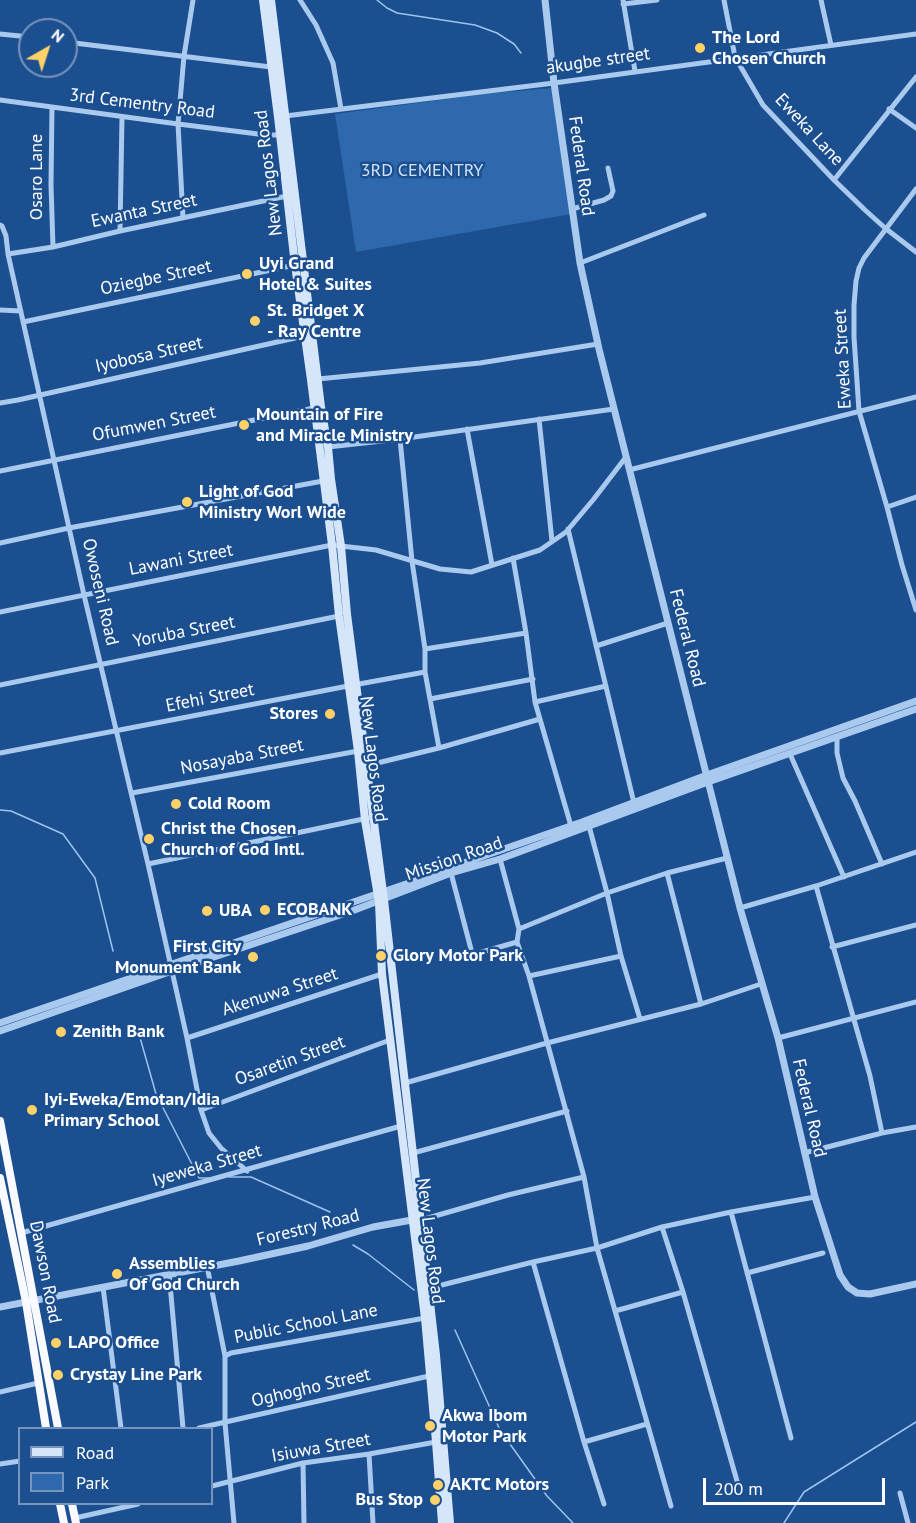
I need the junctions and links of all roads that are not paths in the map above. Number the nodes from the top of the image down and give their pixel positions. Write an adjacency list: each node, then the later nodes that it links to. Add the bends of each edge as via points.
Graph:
1 (193, 0): 15 (street)
2 (263, 0): 17 (main road, New Lagos Road)
3 (271, 0): 25 (main road, New Lagos Road)
4 (300, 0): 23 (street, via 333,63)
5 (545, 0): 20 (street, Federal Road)
6 (657, 0): 9 (street)
7 (724, 0): 16 (street, Eweka Lane)
8 (821, 0): 14 (street)
9 (623, 2): 18 (street)
10 (0, 34): 12 (street)
11 (916, 34): 14 (street, akugbe street)
12 (18, 36)
13 (78, 43): 15 (street)
14 (831, 45): 16 (street, akugbe street)
15 (184, 56): 17 (street); 27 (street)
16 (735, 57): 18 (street, akugbe street); 31 (street, Eweka Lane, via 763,105)
17 (271, 67): 29 (main road, New Lagos Road)
18 (635, 71): 20 (street, akugbe street)
19 (916, 77): 24 (street)
20 (554, 83): 23 (street, akugbe street); 34 (street, Federal Road)
21 (0, 100): 22 (street, 3rd Cementry Road)
22 (52, 107): 26 (street, 3rd Cementry Road); 40 (street, Osaro Lane)
23 (341, 109): 25 (street, akugbe street)
24 (889, 110): 28 (street); 31 (street)
25 (285, 116): 50 (main road, New Lagos Road)
26 (122, 117): 27 (street, 3rd Cementry Road); 39 (street)
27 (178, 124): 29 (street, 3rd Cementry Road); 36 (street)
28 (916, 128)
29 (279, 135): 33 (main road, New Lagos Road)
30 (608, 168): 34 (street, via 611,196)
31 (834, 180): 38 (street, Eweka Lane)
32 (916, 189): 38 (street, Eweka Street)
33 (287, 196): 36 (street, Ewanta Street); 44 (main road, New Lagos Road)
34 (572, 209): 43 (street, Federal Road)
35 (704, 215): 43 (street)
36 (183, 218): 39 (street, Ewanta Street)
37 (1, 226): 42 (street, Owoseni Road)
38 (885, 228): 41 (street, Eweka Lane); 56 (street, Eweka Street, via 864,258 856,281 854,337)
39 (120, 231): 40 (street, Ewanta Street)
40 (53, 247): 42 (street, Ewanta Street)
41 (916, 252)
42 (8, 254): 46 (street, Owoseni Road)
43 (580, 263): 49 (street, Federal Road)
44 (295, 265): 47 (street, Oziegbe Street); 48 (main road, New Lagos Road)
45 (0, 310): 46 (street)
46 (21, 310): 47 (street, Owoseni Road)
47 (23, 322): 51 (street, Owoseni Road)
48 (304, 336): 51 (street, Iyobosa Street); 54 (main road, New Lagos Road)
49 (598, 344): 50 (street, via 480,363); 55 (street, Federal Road)
50 (318, 380): 60 (main road, New Lagos Road)
51 (40, 395): 53 (street, Iyobosa Street); 62 (street, Owoseni Road)
52 (916, 397): 56 (street)
53 (0, 403)
54 (314, 408): 62 (street, Ofumwen Street); 65 (main road, New Lagos Road)
55 (614, 409): 57 (street); 61 (street, Federal Road)
56 (859, 411): 63 (street); 67 (street, Eweka Street)
57 (539, 419): 58 (street); 70 (street)
58 (467, 429): 59 (street); 75 (street)
59 (400, 439): 60 (street); 74 (street)
60 (328, 447): 72 (main road, New Lagos Road)
61 (626, 457): 63 (street, Federal Road); 69 (street, Lawani Street)
62 (54, 459): 64 (street, Ofumwen Street); 68 (street, Owoseni Road)
63 (629, 470): 82 (street, Federal Road)
64 (0, 471)
65 (323, 481): 68 (street); 72 (main road, New Lagos Road)
66 (916, 497): 67 (street)
67 (887, 507): 77 (street, Eweka Street)
68 (69, 528): 71 (street); 78 (street, Owoseni Road)
69 (568, 529): 70 (street, Lawani Street); 84 (street)
70 (552, 542): 73 (street, Lawani Street)
71 (0, 543)
72 (336, 545): 74 (street, Lawani Street, via 375,550); 78 (street, Lawani Street); 81 (main road, New Lagos Road); 90 (main road, New Lagos Road)
73 (513, 558): 75 (street, Lawani Street); 83 (street)
74 (412, 561): 75 (street, Lawani Street, via 471,572); 85 (street)
75 (492, 565)
76 (916, 583): 77 (street)
77 (909, 585): 79 (street, Eweka Street)
78 (84, 595): 80 (street, Lawani Street); 86 (street, Owoseni Road)
79 (916, 610)
80 (0, 612)
81 (339, 616): 86 (street, Yoruba Street); 90 (main road, New Lagos Road)
82 (668, 623): 84 (street); 104 (street, Federal Road)
83 (526, 633): 85 (street); 88 (street)
84 (596, 646): 91 (street)
85 (425, 649): 87 (street)
86 (101, 664): 89 (street, Yoruba Street); 97 (street, Owoseni Road)
87 (425, 672): 90 (street, Efehi Street); 92 (street)
88 (532, 679): 92 (street); 94 (street)
89 (0, 685)
90 (352, 685): 97 (street, Efehi Street); 100 (main road, New Lagos Road); 103 (main road, New Lagos Road)
91 (606, 686): 94 (street); 106 (street)
92 (430, 699): 99 (street)
93 (916, 701): 104 (street, Mission Road)
94 (535, 702): 96 (street)
95 (916, 709): 98 (street, Mission Road)
96 (540, 719): 99 (street); 108 (street)
97 (116, 731): 101 (street, Efehi Street); 105 (street, Owoseni Road)
98 (837, 737): 102 (street, Mission Road); 114 (street, via 843,778)
99 (439, 748): 103 (street)
100 (358, 751): 103 (main road, New Lagos Road); 105 (street, Nosayaba Street)
101 (0, 753)
102 (790, 754): 104 (street, Mission Road); 117 (street)
103 (363, 766): 107 (main road, New Lagos Road)
104 (707, 778): 106 (street, Mission Road); 109 (street, Mission Road); 111 (street, Federal Road)
105 (132, 793): 113 (street, Owoseni Road)
106 (634, 802): 108 (street, Mission Road)
107 (369, 819): 113 (street); 120 (main road, New Lagos Road)
108 (570, 826): 120 (street, Mission Road)
109 (589, 826): 112 (street, Mission Road); 119 (street)
110 (916, 852): 114 (street)
111 (727, 858): 116 (street); 121 (street, Federal Road)
112 (500, 860): 115 (street, Mission Road); 123 (street)
113 (148, 864): 127 (street, Owoseni Road)
114 (882, 864): 117 (street)
115 (451, 873): 120 (street, Mission Road); 124 (street, via 472,953)
116 (667, 873): 119 (street); 132 (street)
117 (844, 878): 118 (street)
118 (816, 886): 121 (street); 125 (street)
119 (607, 893): 123 (street); 126 (street)
120 (380, 897): 127 (street, Mission Road); 128 (main road, New Lagos Road); 141 (main road, New Lagos Road)
121 (740, 908): 130 (street, Federal Road)
122 (916, 925): 125 (street)
123 (519, 929): 124 (street)
124 (518, 942): 129 (street)
125 (832, 947): 133 (street)
126 (621, 956): 129 (street); 134 (street)
127 (171, 968): 135 (street, Mission Road); 136 (street, Mission Road); 137 (street, Owoseni Road)
128 (382, 974): 137 (street, Akenuwa Street); 139 (main road, New Lagos Road)
129 (529, 976): 140 (street)
130 (761, 984): 132 (street); 138 (street, Federal Road)
131 (916, 1002): 133 (street)
132 (701, 1004): 134 (street)
133 (853, 1018): 138 (street); 147 (street)
134 (640, 1019): 140 (street)
135 (0, 1023)
136 (0, 1031)
137 (187, 1038): 142 (street, Owoseni Road)
138 (778, 1038): 149 (street, Federal Road)
139 (390, 1040): 142 (street, Osaretin Street); 145 (main road, New Lagos Road)
140 (547, 1043): 141 (street); 143 (street)
141 (405, 1083): 148 (main road, New Lagos Road)
142 (201, 1110): 150 (street, Owoseni Road, via 209,1133)
143 (567, 1111): 148 (street); 151 (street)
144 (0, 1121): 158 (highway, Dawson Road)
145 (401, 1126): 150 (street, Iyeweka Street); 156 (main road, New Lagos Road)
146 (916, 1127): 147 (street)
147 (882, 1133): 149 (street)
148 (412, 1153): 156 (main road, New Lagos Road)
149 (804, 1154): 153 (street, Federal Road)
150 (247, 1171): 158 (street, Iyeweka Street)
151 (584, 1177): 156 (street); 159 (street)
152 (0, 1179): 155 (highway, Dawson Road)
153 (815, 1197): 154 (street); 165 (street, Federal Road, via 840,1275 848,1287 870,1294)
154 (731, 1212): 157 (street); 164 (street)
155 (3, 1215): 169 (highway, Dawson Road)
156 (416, 1220): 162 (street, Forestry Road); 167 (main road, New Lagos Road)
157 (662, 1227): 159 (street); 168 (street)
158 (21, 1233): 169 (highway, Dawson Road)
159 (597, 1248): 161 (street); 171 (street)
160 (823, 1253): 164 (street)
161 (533, 1262): 167 (street); 186 (street)
162 (207, 1266): 163 (street, Forestry Road); 173 (street)
163 (169, 1273): 166 (street, Forestry Road); 182 (street)
164 (747, 1274): 184 (street)
165 (916, 1284)
166 (103, 1287): 169 (street, Forestry Road); 181 (street)
167 (424, 1289): 172 (main road, New Lagos Road); 208 (main road, New Lagos Road, via 436,1355)
168 (683, 1292): 171 (street); 191 (street)
169 (30, 1302): 170 (street, Forestry Road); 175 (highway, Dawson Road); 180 (highway, Dawson Road)
170 (0, 1307)
171 (615, 1311): 178 (street)
172 (425, 1318): 173 (street, Public School Lane); 174 (main road, New Lagos Road)
173 (225, 1356): 177 (street, Public School Lane)
174 (429, 1376): 177 (street, Oghogho Street); 185 (main road, New Lagos Road)
175 (38, 1383): 176 (street); 179 (highway, Dawson Road)
176 (0, 1392)
177 (225, 1424): 183 (street, Oghogho Street); 192 (street, Public School Lane)
178 (647, 1424): 186 (street); 199 (street)
179 (46, 1427)
180 (58, 1427)
181 (121, 1427)
182 (183, 1427)
183 (206, 1427)
184 (791, 1437)
185 (436, 1442): 187 (street, Isiuwa Street); 207 (main road, New Lagos Road)
186 (584, 1442): 195 (street)
187 (369, 1454): 189 (street, Isiuwa Street); 206 (street)
188 (18, 1461): 190 (street)
189 (303, 1463): 192 (street, Isiuwa Street); 205 (street)
190 (0, 1464)
191 (737, 1481)
192 (230, 1482): 193 (street, Isiuwa Street); 204 (street, Public School Lane)
193 (213, 1486)
194 (900, 1493): 202 (street)
195 (604, 1504)
196 (60, 1505): 203 (highway)
197 (72, 1505): 201 (highway)
198 (131, 1505): 201 (street)
199 (671, 1506)
200 (916, 1520): 202 (street)
201 (75, 1521)
202 (908, 1522)
203 (64, 1523)
204 (234, 1523)
205 (304, 1523)
206 (373, 1523)
207 (442, 1523)
208 (450, 1523)

